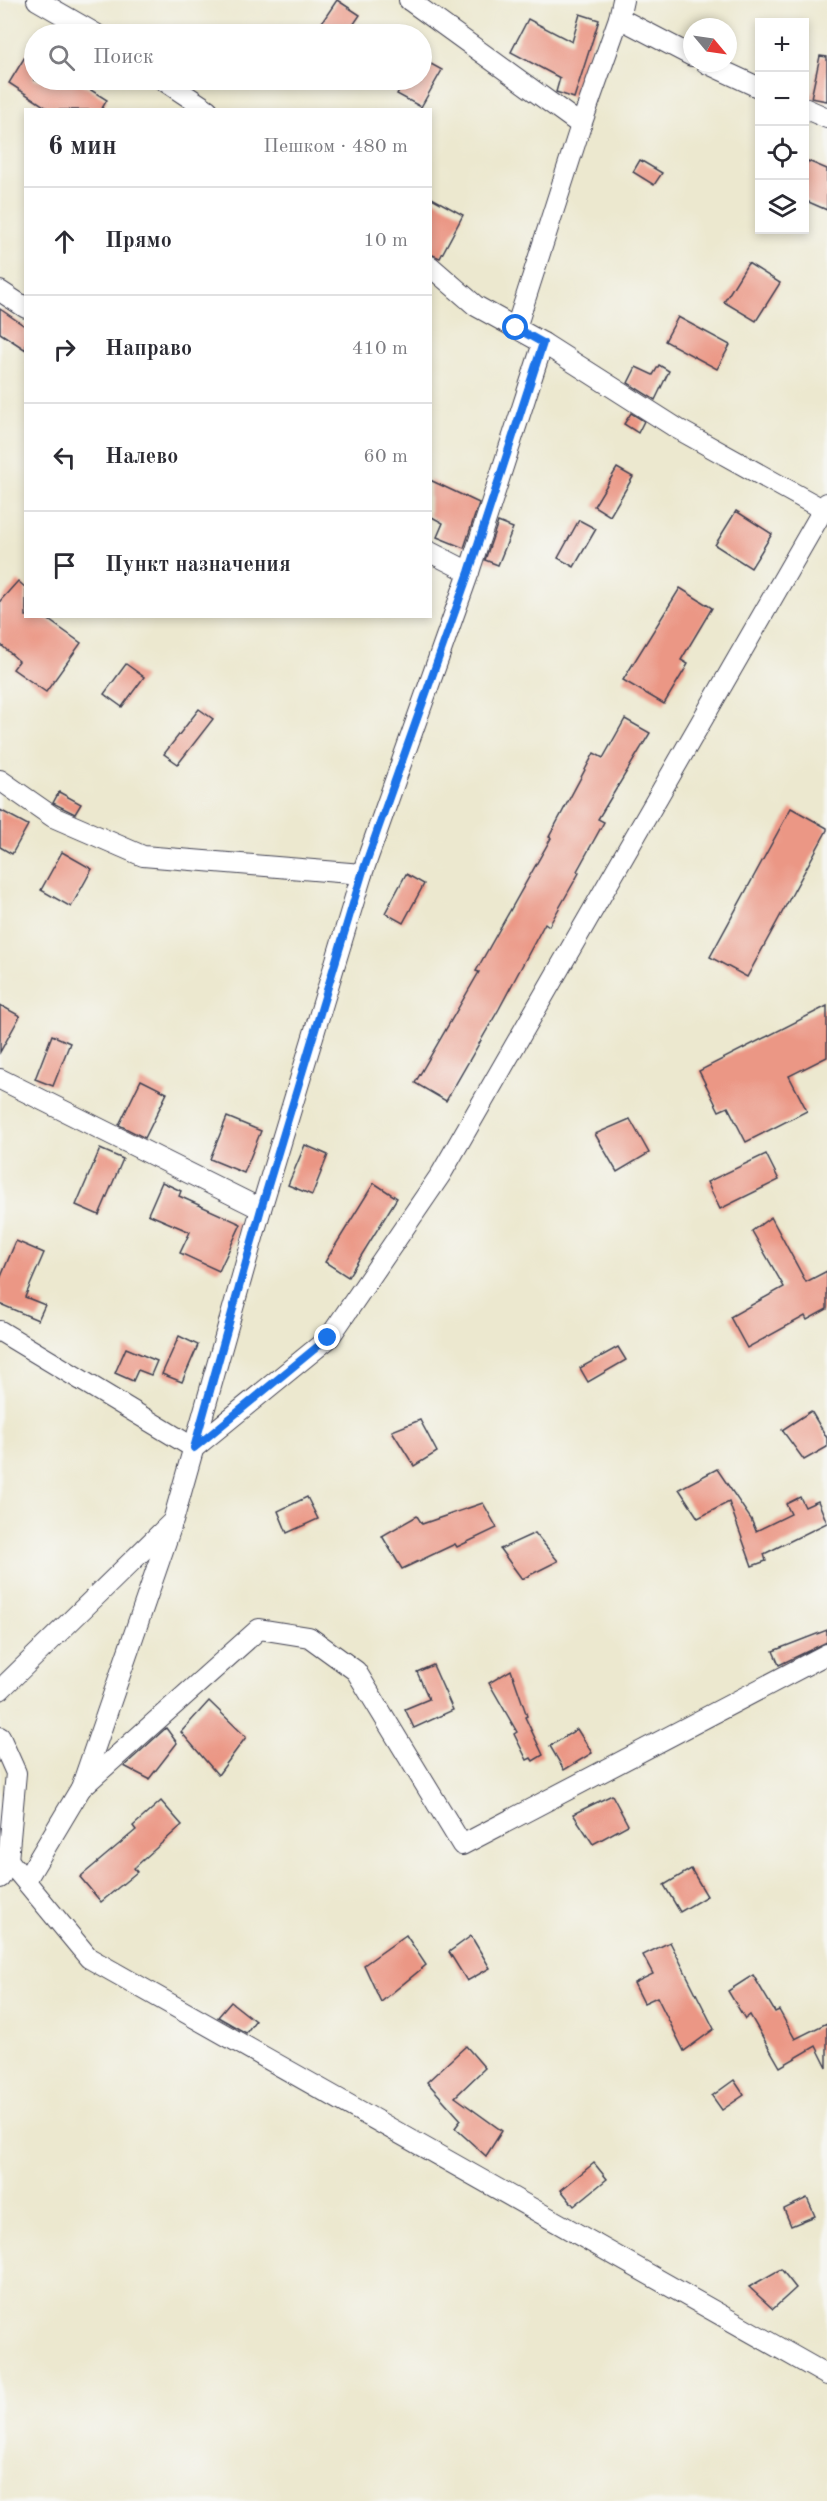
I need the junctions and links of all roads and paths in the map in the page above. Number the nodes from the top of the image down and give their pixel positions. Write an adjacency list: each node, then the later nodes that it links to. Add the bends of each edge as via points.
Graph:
1 (37, 0): 4 (street)
2 (409, 0): 12 (street)
3 (621, 9): 5 (street); 12 (street)
4 (79, 24)
5 (683, 50)
6 (725, 72): 7 (street)
7 (755, 86)
8 (178, 90): 9 (street)
9 (205, 108)
10 (809, 110): 11 (street)
11 (827, 118)
12 (581, 124): 16 (street)
13 (432, 268): 16 (street, via 476,306)
14 (0, 291): 15 (street)
15 (24, 307)
16 (516, 328): 17 (street)
17 (543, 343): 18 (street, via 678,429); 20 (street)
18 (826, 506): 26 (street, via 441,1174 328,1338)
19 (432, 553): 20 (street)
20 (469, 572): 22 (street)
21 (0, 780): 22 (street, via 53,817 143,856)
22 (362, 874): 24 (street)
23 (0, 1079): 24 (street)
24 (261, 1209): 26 (street)
25 (0, 1331): 26 (street)
26 (194, 1448): 27 (street)
27 (173, 1521): 29 (street); 31 (street)
28 (827, 1654): 31 (street, via 462,1845 356,1671 309,1637 259,1629)
29 (0, 1690)
30 (0, 1737): 32 (street, via 16,1773)
31 (81, 1788): 33 (street)
32 (4, 1869): 33 (street)
33 (26, 1880): 34 (street, via 89,1958)
34 (827, 2375)

